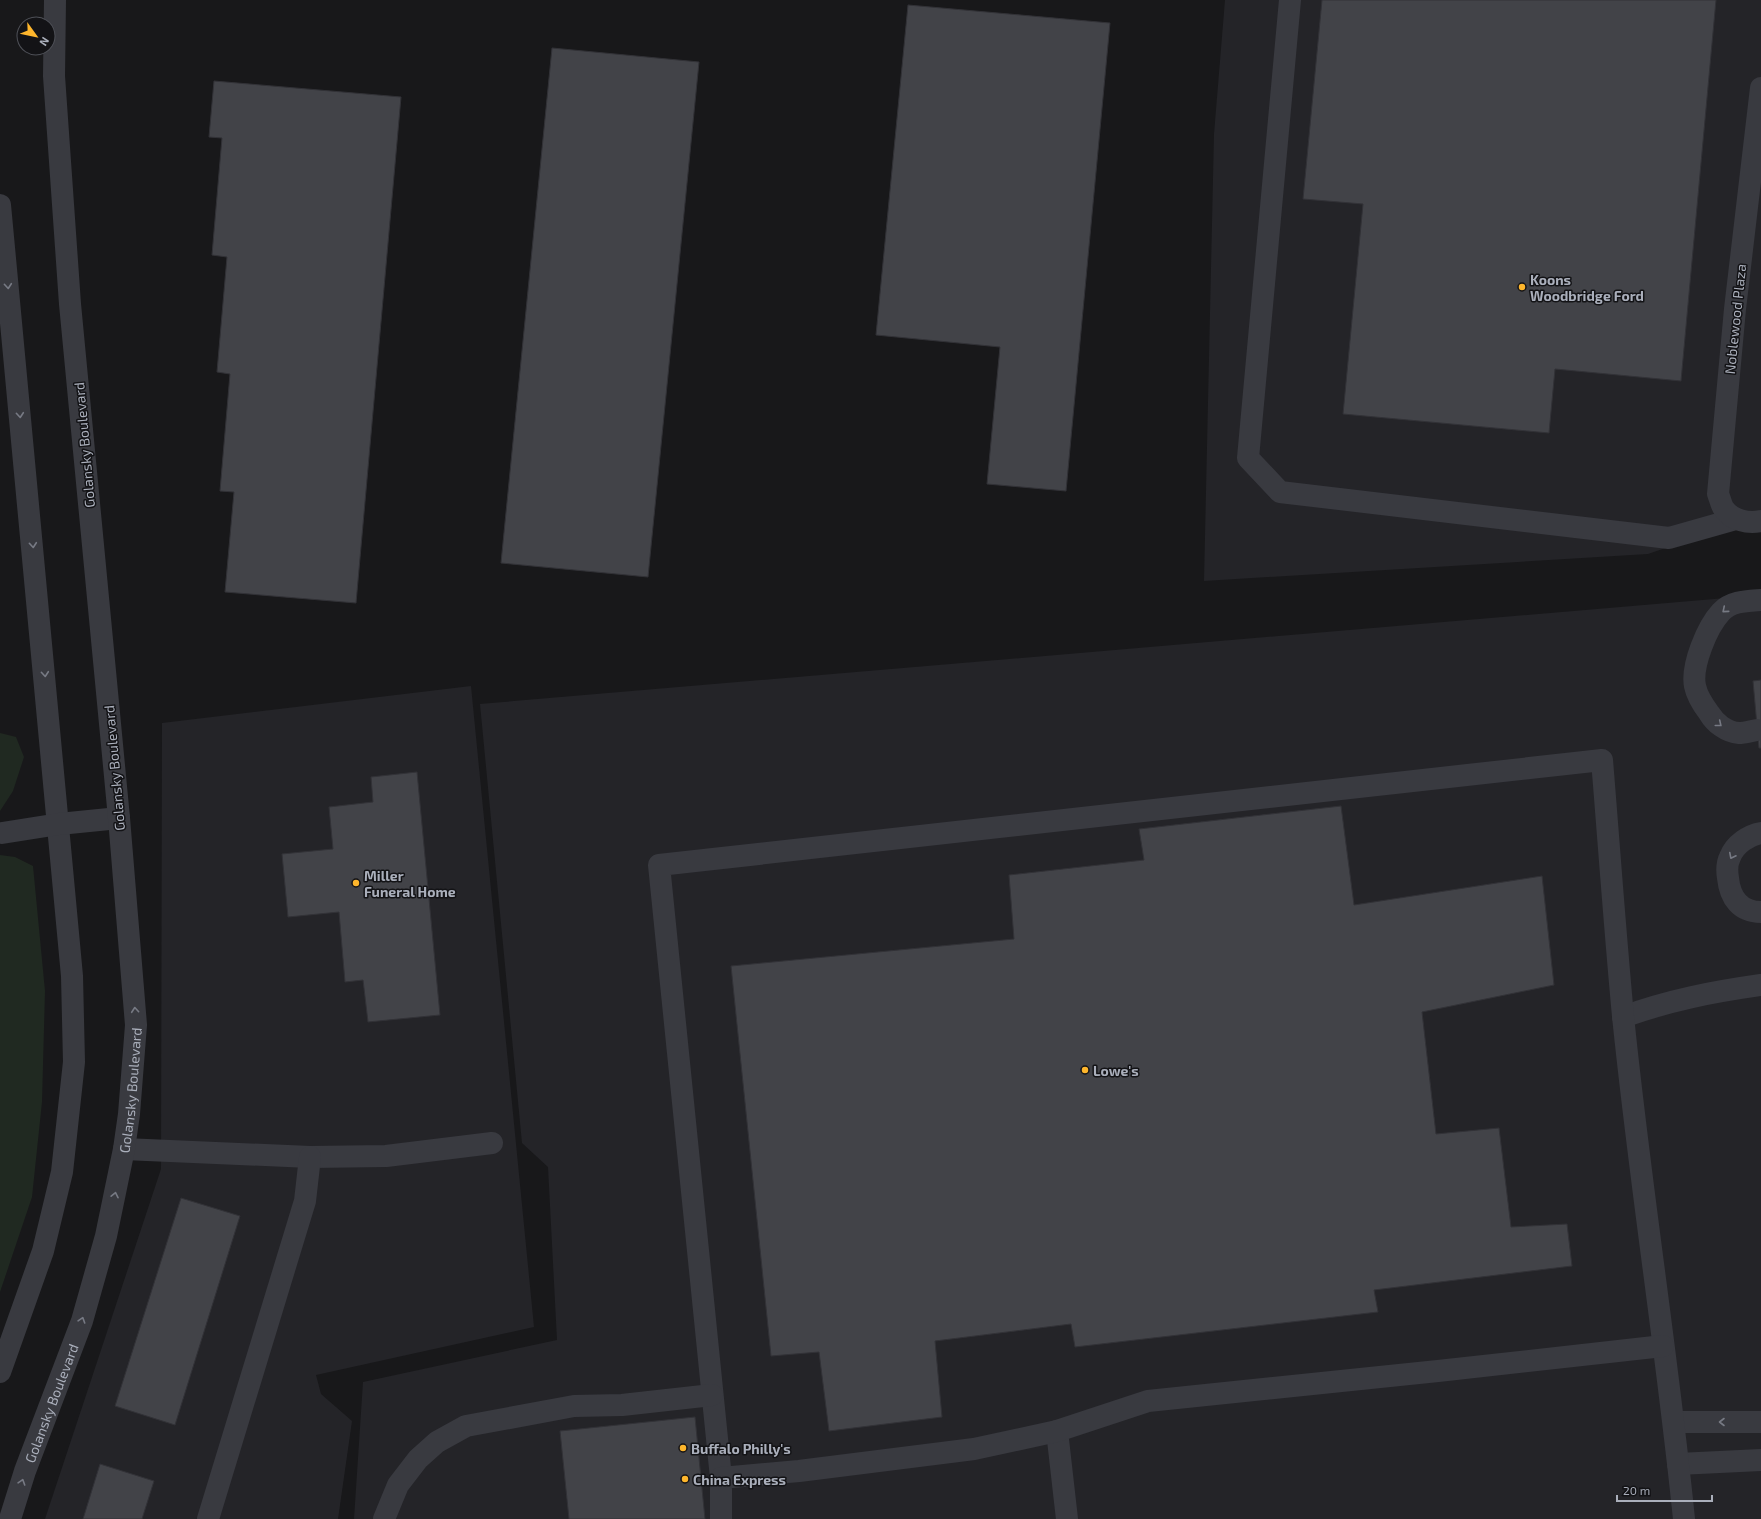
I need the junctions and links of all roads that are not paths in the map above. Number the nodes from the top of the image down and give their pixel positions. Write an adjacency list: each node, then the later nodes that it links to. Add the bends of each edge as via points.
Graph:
1 (55, 0): 9 (street, Golansky Boulevard, via 54,76 70,304)
2 (1290, 0): 5 (street, via 1248,458 1280,492 1287,493 1669,538)
3 (1761, 88): 5 (street, Noblewood Plaza, via 1735,309 1718,494 1724,508)
4 (0, 205): 10 (street, one-way to 10)
5 (1736, 519): 6 (street, via 1754,523)
6 (1761, 521)
7 (1761, 600): 8 (street, one-way to 8, via 1739,602 1721,612 1702,646 1696,665 1695,686 1702,704 1723,728 1738,733)
8 (1757, 730)
9 (119, 818): 10 (street); 17 (street, Golansky Boulevard, one-way to 9, via 136,1025)
10 (59, 824): 12 (street); 20 (street, via 72,976 74,1062 62,1172 43,1250)
11 (1761, 833): 13 (street, one-way to 13, via 1751,835 1738,845 1729,857 1727,872 1729,890 1736,902 1746,909)
12 (2, 834)
13 (1761, 912)
14 (1761, 985): 15 (street, via 1667,1002)
15 (1624, 1017): 19 (street); 21 (street, via 1602,760 659,865)
16 (492, 1143): 18 (street, via 386,1156)
17 (124, 1149): 18 (street); 28 (street, Golansky Boulevard, one-way to 17, via 82,1321 106,1236)
18 (310, 1158): 29 (street, via 305,1201)
19 (1663, 1346): 22 (street); 24 (street, via 1148,1401)
20 (0, 1372)
21 (712, 1395): 27 (street); 30 (street, via 622,1405 574,1406 466,1426 437,1442 418,1459 398,1485)
22 (1674, 1422): 23 (street, one-way to 22); 26 (street)
23 (1761, 1422)
24 (1057, 1431): 27 (street, via 974,1450); 32 (street)
25 (1761, 1460): 26 (street)
26 (1678, 1464): 33 (street)
27 (721, 1478): 31 (street)
28 (10, 1519)
29 (208, 1519)
30 (384, 1519)
31 (721, 1519)
32 (1067, 1519)
33 (1684, 1519)

